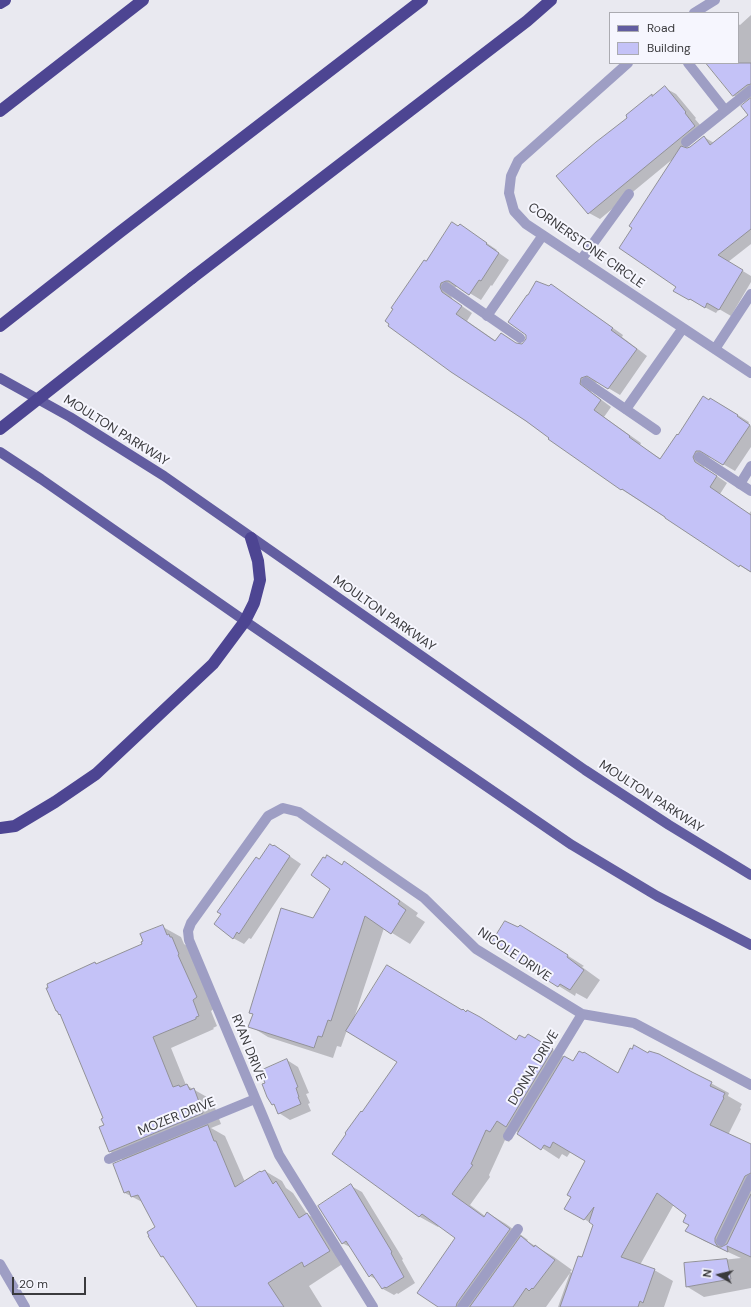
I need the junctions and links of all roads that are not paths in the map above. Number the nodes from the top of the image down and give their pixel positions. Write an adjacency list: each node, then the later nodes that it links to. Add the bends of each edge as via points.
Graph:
1 (5, 0): 6 (highway)
2 (143, 0): 12 (highway)
3 (422, 0): 20 (highway)
4 (551, 0): 28 (highway, bridge)
5 (715, 0): 7 (street)
6 (0, 3)
7 (696, 12)
8 (627, 64): 15 (street, CORNERSTONE CIRCLE, via 518,161 511,176 509,193 514,211 526,224)
9 (689, 64): 11 (street)
10 (751, 90): 11 (street)
11 (725, 110): 13 (street)
12 (0, 111)
13 (686, 142)
14 (629, 194): 16 (street)
15 (543, 235): 16 (street, CORNERSTONE CIRCLE); 19 (street)
16 (581, 260): 21 (street, CORNERSTONE CIRCLE)
17 (446, 287): 19 (street)
18 (751, 294): 23 (street)
19 (487, 316): 22 (street)
20 (0, 326)
21 (683, 328): 23 (street, CORNERSTONE CIRCLE); 27 (street)
22 (520, 338)
23 (715, 349): 24 (street, CORNERSTONE CIRCLE)
24 (751, 373)
25 (0, 378): 35 (main road, MOULTON PARKWAY, via 70,417 164,476)
26 (586, 382): 27 (street)
27 (626, 409): 29 (street)
28 (0, 429)
29 (656, 430)
30 (0, 452): 36 (main road)
31 (699, 457): 33 (street)
32 (751, 466): 33 (street)
33 (740, 484): 34 (street)
34 (751, 492)
35 (251, 538): 36 (highway, via 258,561 260,580 254,603); 39 (main road, MOULTON PARKWAY, via 585,770)
36 (245, 621): 38 (highway, via 213,664 96,774 15,826); 40 (main road, via 572,845 657,896)
37 (283, 808): 41 (street, NICOLE DRIVE, via 299,812 424,898 476,949); 43 (street, RYAN DRIVE, via 268,816 191,923 188,931 189,940)
38 (0, 828)
39 (751, 875)
40 (751, 945)
41 (582, 1014): 42 (street, NICOLE DRIVE, via 634,1023); 44 (street, DONNA DRIVE)
42 (751, 1085)
43 (255, 1099): 45 (street, MOZER DRIVE); 51 (street, RYAN DRIVE, via 279,1156)
44 (508, 1136)
45 (109, 1159)
46 (751, 1179): 48 (street)
47 (518, 1230): 52 (street)
48 (722, 1241)
49 (0, 1264): 50 (street)
50 (25, 1307)
51 (373, 1307)
52 (462, 1307)

